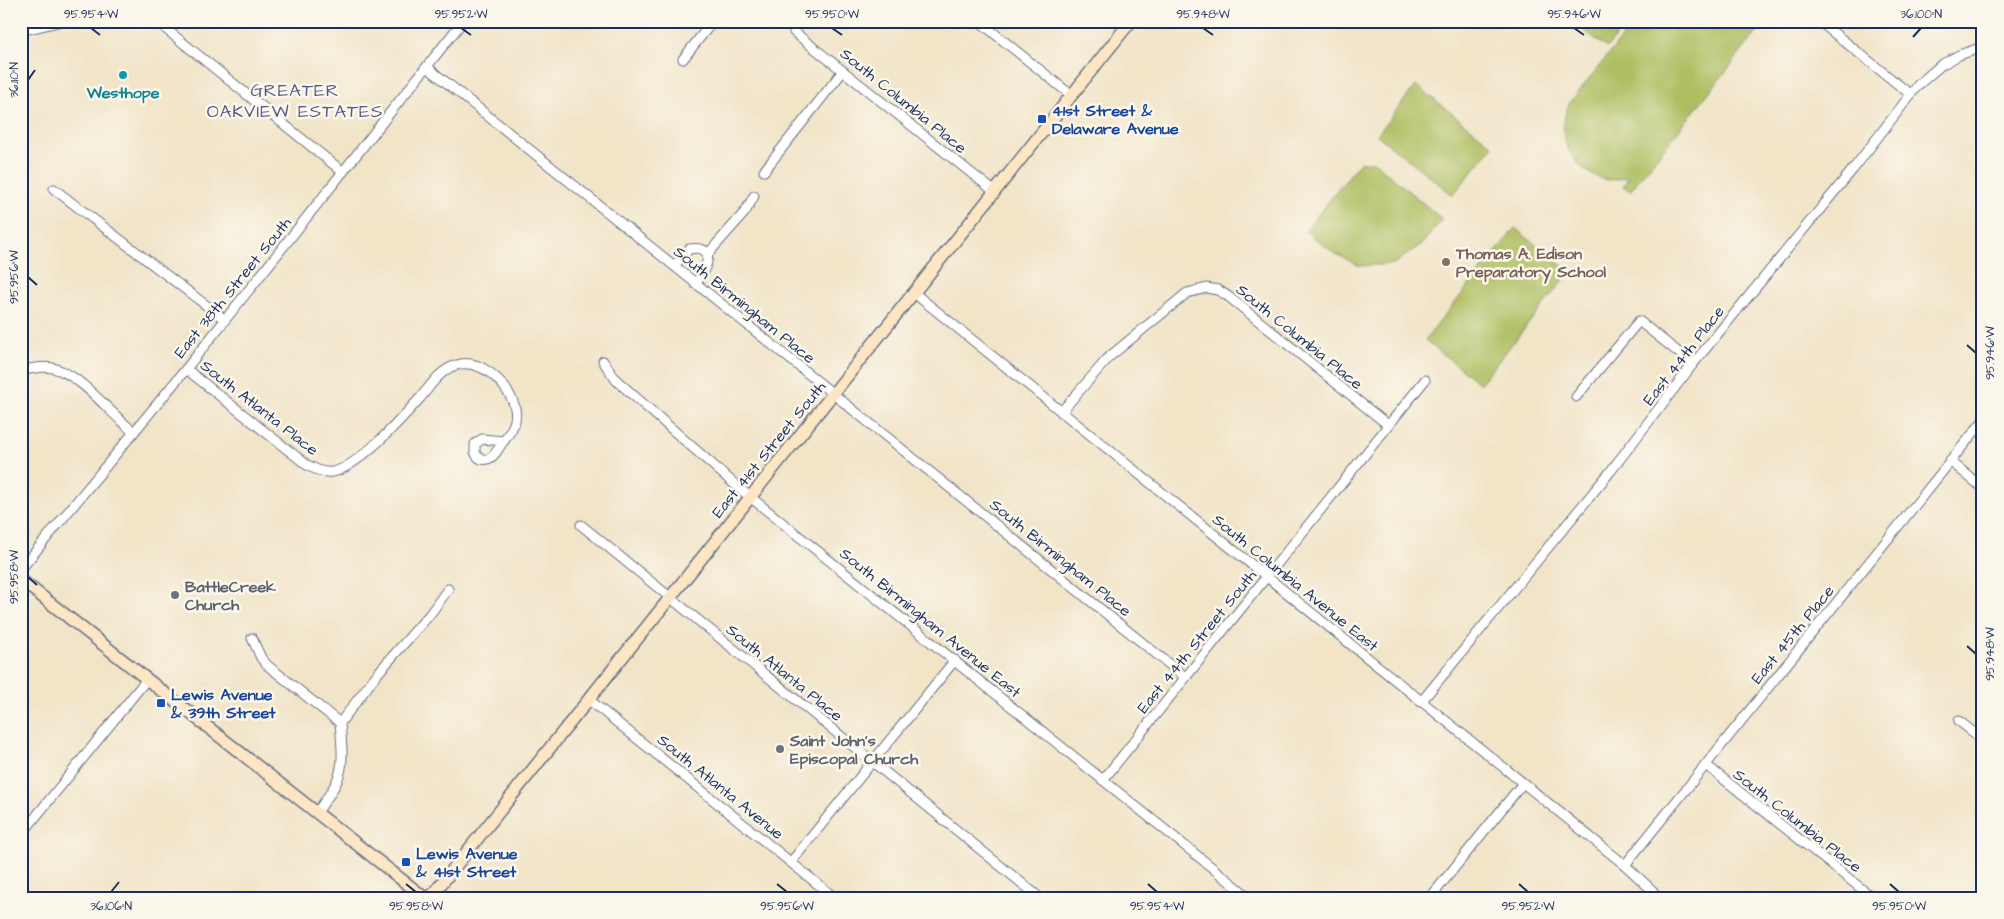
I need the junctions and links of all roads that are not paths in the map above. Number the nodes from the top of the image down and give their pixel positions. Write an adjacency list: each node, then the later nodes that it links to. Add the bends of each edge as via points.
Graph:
1 (62, 21): 8 (street)
2 (156, 21): 17 (street)
3 (463, 21): 12 (street, East 38th Street South)
4 (713, 21): 11 (street)
5 (980, 21): 15 (street)
6 (1130, 21): 15 (main road, East 41st Street South)
7 (1819, 21): 14 (street)
8 (21, 31)
9 (794, 32): 13 (street, South Columbia Place)
10 (1983, 46): 14 (street, East 44th Place, via 1941,64)
11 (683, 59)
12 (427, 67): 17 (street, East 38th Street South); 22 (street, South Birmingham Place)
13 (843, 71): 16 (street); 19 (street, South Columbia Place)
14 (1910, 94): 27 (street, East 44th Place, via 1854,168)
15 (1071, 95): 19 (main road, East 41st Street South)
16 (764, 170)
17 (343, 172): 25 (street, East 38th Street South)
18 (54, 189): 25 (street)
19 (995, 192): 24 (main road, East 41st Street South)
20 (754, 196): 21 (street, via 745,212)
21 (707, 255): 22 (street, via 700,249 689,250); 23 (street, via 708,265)
22 (674, 266): 23 (street, South Birmingham Place)
23 (695, 284): 31 (street, South Birmingham Place)
24 (914, 293): 31 (main road, East 41st Street South); 33 (street, South Columbia Avenue East)
25 (224, 320): 28 (street, East 38th Street South)
26 (603, 361): 40 (street, South Birmingham Avenue East, via 616,380)
27 (1693, 364): 32 (street, via 1639,321); 52 (street, East 44th Place, via 1610,472)
28 (186, 368): 36 (street, East 38th Street South); 37 (street, South Atlanta Place, via 306,464 325,472 341,470 356,461 409,411 443,372 458,364 481,367 496,377 512,398 515,422)
29 (21, 371): 36 (street, via 32,368 59,370)
30 (1425, 380): 35 (street, East 44th Street South)
31 (833, 394): 40 (main road, East 41st Street South); 49 (street, South Birmingham Place)
32 (1576, 397)
33 (1061, 412): 35 (street, South Columbia Place, via 1109,358 1187,294 1207,288 1229,297); 43 (street, South Columbia Avenue East)
34 (1983, 421): 38 (street, East 45th Place)
35 (1388, 425): 43 (street, East 44th Street South)
36 (134, 432): 42 (street, East 38th Street South)
37 (504, 441)
38 (1950, 461): 39 (street); 57 (street, East 45th Place)
39 (1983, 488)
40 (751, 496): 46 (main road, East 41st Street South); 48 (street, South Birmingham Avenue East)
41 (581, 525): 46 (street, South Atlanta Place)
42 (21, 569)
43 (1267, 578): 49 (street, East 44th Street South); 52 (street, South Columbia Avenue East)
44 (22, 582): 50 (main road)
45 (448, 589): 54 (street)
46 (670, 597): 51 (main road, East 41st Street South); 56 (street, South Atlanta Place)
47 (252, 638): 54 (street, via 267,665)
48 (955, 660): 56 (street); 58 (street, South Birmingham Avenue East)
49 (1185, 677): 58 (street, East 44th Street South)
50 (147, 679): 60 (main road); 61 (street)
51 (588, 699): 62 (street, South Atlanta Avenue); 66 (main road, East 41st Street South)
52 (1421, 702): 59 (street, South Columbia Avenue East)
53 (1959, 721): 55 (street)
54 (340, 723): 60 (street, via 342,759 339,778)
55 (1983, 740)
56 (873, 762): 62 (street); 68 (street, South Atlanta Place)
57 (1706, 765): 63 (street, East 45th Place); 71 (street, South Columbia Place)
58 (1103, 780): 69 (street, South Birmingham Avenue East)
59 (1524, 783): 63 (street, South Columbia Avenue East); 64 (street)
60 (317, 812): 65 (main road)
61 (21, 835)
62 (791, 862): 67 (street, South Atlanta Avenue)
63 (1625, 865): 70 (street, South Columbia Avenue East, via 1653,891)
64 (1436, 896)
65 (425, 898)
66 (430, 898)
67 (835, 898)
68 (1040, 898)
69 (1250, 898)
70 (1656, 898)
71 (1873, 898)

